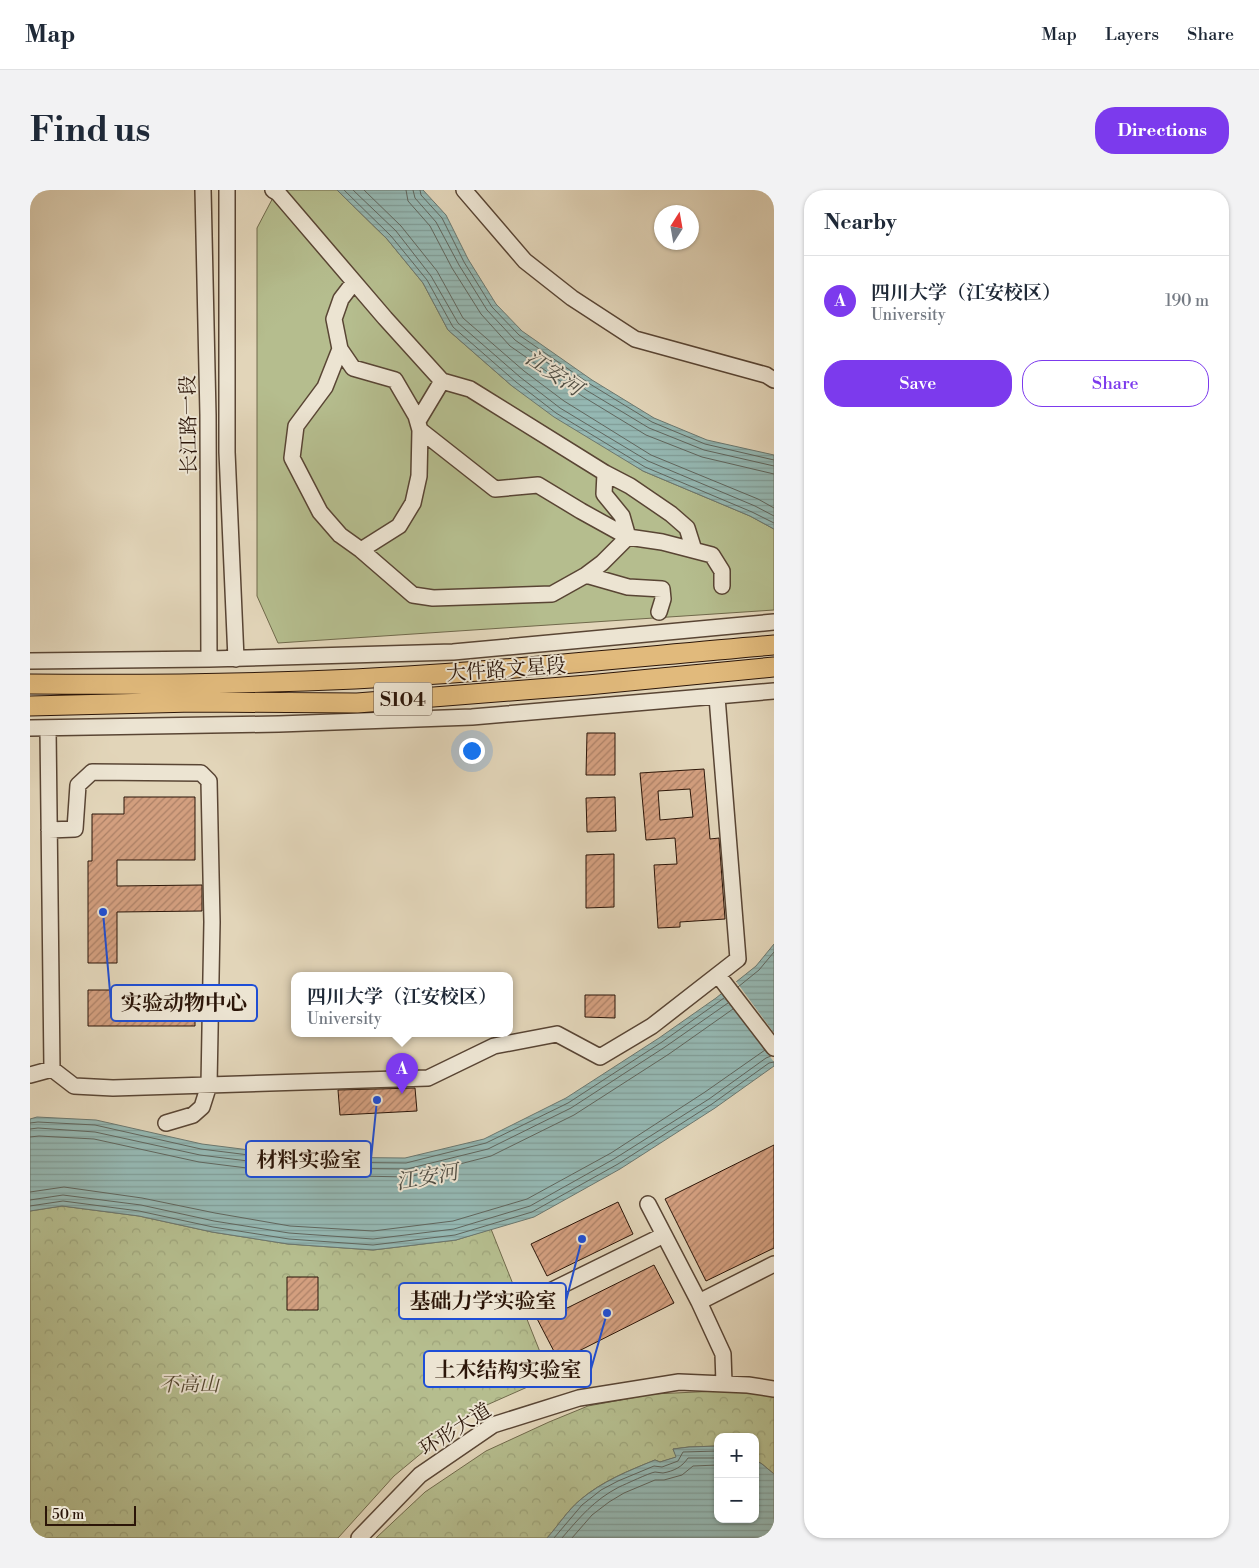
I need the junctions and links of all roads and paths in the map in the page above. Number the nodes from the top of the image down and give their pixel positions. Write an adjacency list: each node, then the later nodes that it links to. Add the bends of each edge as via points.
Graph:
1 (203, 190): 20 (street, 长江路一段)
2 (227, 190): 19 (street, 长江路一段, via 227,452)
3 (274, 190): 5 (street)
4 (464, 190): 7 (street, via 525,261 572,298 635,339 766,375)
5 (354, 282): 6 (street, via 341,299 334,318); 8 (street)
6 (340, 348): 9 (street, via 353,368 395,380); 12 (street, via 324,387 296,426 292,458 320,512 340,535)
7 (774, 380)
8 (442, 381): 9 (street); 10 (street, via 470,389)
9 (419, 426): 11 (street, via 495,489 538,484); 12 (street, via 420,476 413,503 399,526)
10 (605, 473): 11 (street, via 604,494 622,516); 13 (street, via 671,514 687,528)
11 (628, 537): 13 (street); 14 (street, via 602,564)
12 (361, 550): 14 (street, via 412,595 433,598 552,594)
13 (694, 550): 15 (street, via 712,555 722,571)
14 (586, 575): 16 (street, via 628,587 662,589)
15 (722, 586)
16 (659, 612)
17 (774, 622): 19 (street, via 453,652)
18 (774, 646): 23 (main road, 大件路文星段 / S104, via 356,679 206,684)
19 (236, 658): 20 (street)
20 (209, 659): 21 (street)
21 (30, 661)
22 (774, 667): 26 (main road, 大件路文星段 / S104, via 357,703)
23 (30, 684)
24 (774, 692): 25 (street)
25 (717, 697): 28 (street, via 472,717); 30 (street, via 738,960)
26 (30, 706)
27 (30, 728): 28 (street)
28 (48, 729): 29 (street)
29 (50, 830): 32 (street); 34 (street, via 75,829 78,785 92,772 201,773 209,781 212,922)
30 (718, 975): 31 (street); 34 (street, via 652,1026 600,1057 557,1034 494,1046 428,1078)
31 (774, 1048)
32 (52, 1069): 33 (street); 34 (street, via 74,1086 113,1088)
33 (30, 1075)
34 (209, 1084): 35 (street, via 202,1107 193,1115)
35 (166, 1124)
36 (648, 1204): 37 (street)
37 (664, 1235): 39 (street); 40 (street)
38 (774, 1264): 40 (street)
39 (530, 1301)
40 (698, 1302): 41 (street, via 723,1354)
41 (724, 1383): 42 (street, 环形大道); 43 (street, 环形大道, via 679,1382 579,1398 493,1425 420,1474)
42 (774, 1388)
43 (359, 1538)

